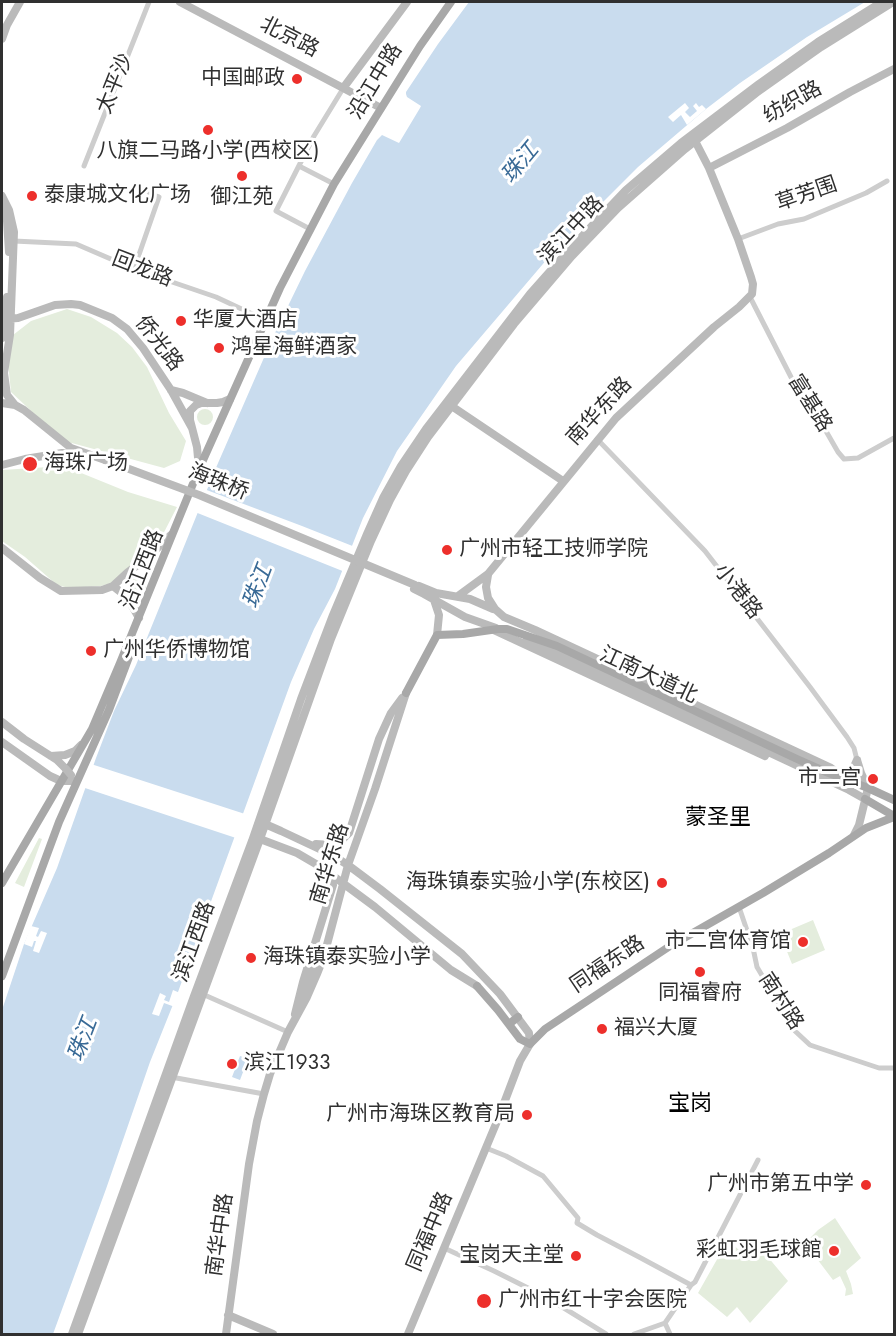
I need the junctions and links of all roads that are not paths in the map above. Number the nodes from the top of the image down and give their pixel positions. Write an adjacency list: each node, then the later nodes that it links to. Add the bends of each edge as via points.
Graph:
1 (15, 2): 9 (main road)
2 (20, 2): 10 (main road)
3 (149, 2): 15 (street, 太平沙)
4 (180, 2): 12 (main road, 北京路)
5 (407, 2): 12 (main road)
6 (451, 2): 13 (main road, 沿江中路)
7 (882, 2): 14 (main road, 滨江中路, via 794,58)
8 (893, 2): 14 (main road, 滨江中路, via 795,65)
9 (2, 26)
10 (2, 39)
11 (894, 69): 17 (main road, 纺织路)
12 (344, 87): 13 (main road, 北京路); 16 (street)
13 (381, 108): 19 (main road, 沿江中路)
14 (694, 138): 17 (main road); 35 (main road, 滨江中路, via 578,249)
15 (84, 166)
16 (299, 166): 19 (street); 23 (street, via 276,211)
17 (709, 168): 24 (main road)
18 (887, 181): 24 (street, 草芳围, via 804,219)
19 (337, 185): 23 (main road, 沿江西路); 64 (main road, 沿江西路, via 247,370 180,525 109,710)
20 (142, 192): 26 (street, via 159,197)
21 (2, 196): 25 (main road, via 11,216)
22 (2, 206): 28 (main road, via 9,245)
23 (310, 229): 29 (main road, 沿江西路)
24 (738, 239): 27 (main road, via 752,278)
25 (15, 242): 26 (street, 回龙路, via 76,244); 28 (main road)
26 (134, 268): 29 (street, 回龙路, via 216,297)
27 (752, 294): 38 (street, 富基路, via 793,381 844,459 858,459); 39 (main road, 南华东路, via 630,404)
28 (8, 319): 30 (main road); 31 (main road, 侨光路, via 55,305 80,305 99,312 134,336); 36 (main road, via 10,335 4,373 7,395)
29 (265, 320): 32 (main road, 沿江西路)
30 (2, 338)
31 (171, 390): 34 (main road, 侨光路); 37 (main road)
32 (230, 399): 34 (main road); 42 (main road, 沿江西路)
33 (2, 403): 36 (main road)
34 (208, 403): 37 (main road, via 196,405 190,411)
35 (448, 404): 43 (main road); 46 (main road, 滨江中路, via 399,484)
36 (15, 405): 40 (main road, 海珠桥, via 71,448)
37 (192, 428): 42 (main road)
38 (894, 438)
39 (597, 439): 43 (main road, 南华东路); 62 (street, 小港路, via 705,551 841,728)
40 (105, 462): 41 (main road, 海珠桥, via 62,453); 49 (main road, 海珠桥, bridge, via 199,495)
41 (2, 465)
42 (198, 469): 44 (main road, 沿江西路)
43 (563, 481): 47 (main road, 南华东路)
44 (171, 535): 48 (main road); 53 (main road, 沿江西路)
45 (2, 548): 48 (main road, via 61,591)
46 (358, 563): 74 (main road, 滨江西路); 75 (main road, 滨江西路, via 333,615)
47 (488, 574): 50 (main road, 南华东路); 52 (main road, via 488,598)
48 (113, 586): 53 (main road, via 127,597)
49 (414, 587): 50 (main road, 江南大道北); 51 (main road, 江南大道北)
50 (458, 596): 52 (main road, 江南大道北, via 486,605)
51 (434, 599): 54 (main road, 江南大道北); 55 (main road, 南华东路, via 439,615)
52 (504, 617): 56 (main road, 江南大道北, via 521,631); 65 (main road, via 831,768)
53 (139, 618): 59 (main road, 沿江西路)
54 (494, 628): 55 (main road); 56 (main road); 68 (main road, 江南大道北, via 556,652)
55 (437, 635): 57 (main road, 南华东路)
56 (557, 646): 65 (main road, 江南大道北)
57 (406, 693): 70 (main road, via 383,730); 77 (main road, 南华东路)
58 (2, 722): 61 (main road)
59 (88, 738): 61 (main road, via 75,751 58,756); 66 (main road, 沿江西路)
60 (2, 742): 63 (main road)
61 (49, 754): 63 (main road, via 42,766); 64 (main road)
62 (857, 760): 65 (main road); 67 (main road)
63 (36, 767): 66 (main road)
64 (71, 775): 66 (main road); 73 (main road, 沿江西路)
65 (848, 780): 67 (main road, 江南大道北)
66 (61, 781): 71 (main road, 沿江西路)
67 (868, 788): 68 (main road); 69 (main road, 江南大道北)
68 (865, 799): 72 (main road); 76 (main road)
69 (894, 801)
70 (356, 810): 77 (main road); 79 (main road, via 351,829 342,840 331,845)
71 (41, 815): 73 (main road, via 51,815); 82 (main road, 沿江西路)
72 (894, 817): 76 (main road, 同福东路)
73 (59, 822): 85 (main road, 沿江西路)
74 (265, 825): 75 (main road); 78 (main road, 滨江西路); 79 (main road)
75 (256, 829): 78 (main road); 87 (main road, 滨江西路)
76 (854, 835): 83 (main road, 同福东路)
77 (358, 837): 80 (main road, 南华东路)
78 (260, 839): 81 (main road, via 305,857); 87 (main road, 滨江西路)
79 (309, 843): 80 (main road)
80 (348, 865): 81 (main road, 南华东路); 88 (main road, via 450,945)
81 (337, 882): 86 (main road); 89 (main road); 89 (main road, 南华东路, via 324,956)
82 (2, 883)
83 (739, 907): 92 (main road, 同福东路, via 626,974 545,1029); 93 (street, 南村路, via 757,967 795,1030 810,1045 879,1068)
84 (319, 947): 89 (main road)
85 (2, 976)
86 (477, 986): 90 (main road)
87 (199, 993): 91 (street); 94 (main road, 滨江西路); 103 (main road, 滨江西路)
88 (518, 1017): 90 (main road); 92 (main road, via 529,1033)
89 (293, 1021): 91 (main road, 南华东路)
90 (509, 1024): 92 (main road, via 520,1039)
91 (288, 1032): 95 (main road, 南华东路)
92 (530, 1044): 97 (main road, 同福东路)
93 (894, 1068)
94 (171, 1077): 95 (street); 104 (main road, 滨江西路)
95 (264, 1094): 96 (main road, 南华东路)
96 (253, 1140): 101 (main road, 南华中路)
97 (487, 1146): 99 (main road, 同福中路); 100 (street, via 543,1176 578,1218 577,1222)
98 (758, 1160): 100 (street)
99 (444, 1248): 107 (main road, 同福中路); 108 (street, via 546,1297)
100 (691, 1286): 102 (street)
101 (228, 1315): 105 (main road, 南华中路); 106 (main road)
102 (664, 1323): 109 (street); 110 (street)
103 (72, 1335)
104 (78, 1335)
105 (226, 1335)
106 (273, 1335)
107 (408, 1335)
108 (606, 1335)
109 (634, 1335)
110 (670, 1335)

